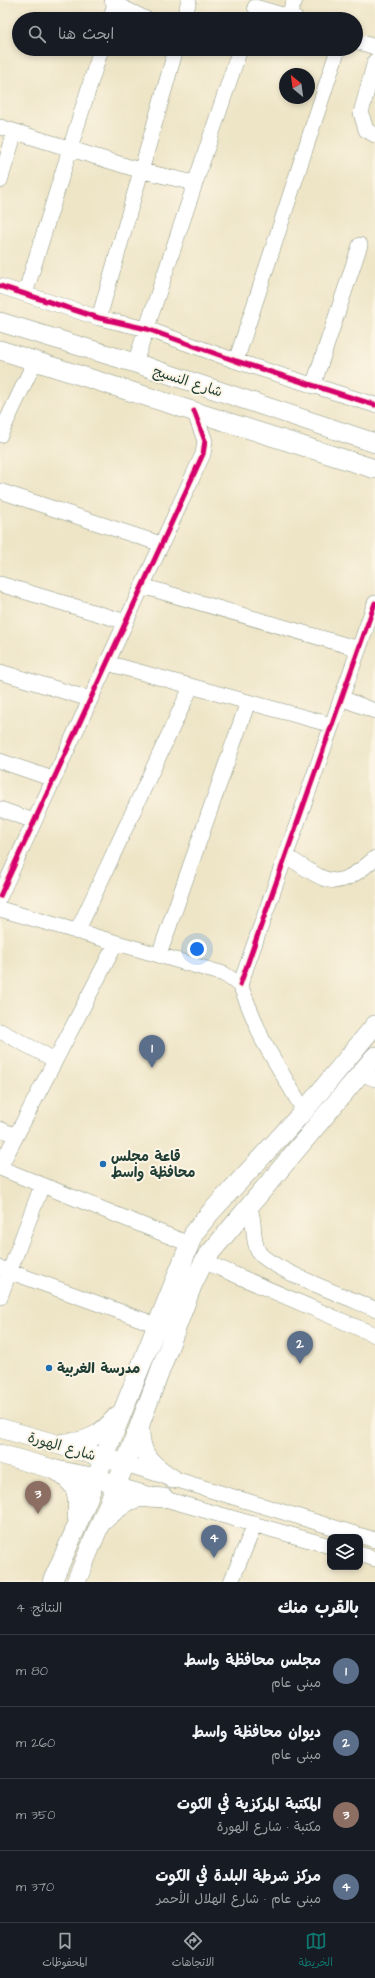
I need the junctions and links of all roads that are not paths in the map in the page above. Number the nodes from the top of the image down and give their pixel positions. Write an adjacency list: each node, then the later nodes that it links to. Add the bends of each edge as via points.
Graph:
1 (189, 0): 7 (street)
2 (295, 0): 9 (street)
3 (113, 2): 5 (street); 6 (street)
4 (255, 9): 8 (street)
5 (111, 12)
6 (132, 12)
7 (186, 12)
8 (267, 12)
9 (293, 12)
10 (363, 44): 11 (street)
11 (375, 47)
12 (99, 56): 20 (street)
13 (174, 56): 21 (street)
14 (238, 56): 23 (street)
15 (336, 56): 32 (street)
16 (375, 61): 19 (street, via 361,113 366,130)
17 (0, 127): 18 (street)
18 (15, 132): 20 (street); 22 (street)
19 (375, 135)
20 (71, 149): 21 (street); 26 (street)
21 (142, 171): 23 (street); 27 (street)
22 (0, 181)
23 (195, 183): 29 (street)
24 (360, 245): 34 (street)
25 (0, 286): 26 (street)
26 (26, 294): 27 (street)
27 (99, 318): 29 (street)
28 (0, 322): 33 (main road, شارع النسيج)
29 (147, 329): 32 (street); 33 (street)
30 (0, 350): 31 (main road, شارع النسيج)
31 (35, 361): 36 (main road, شارع النسيج); 37 (street)
32 (236, 361): 34 (street)
33 (135, 363): 38 (main road, شارع النسيج)
34 (314, 386): 35 (street)
35 (375, 405)
36 (194, 411): 39 (main road, شارع النسيج); 41 (street, via 205,441 203,454)
37 (0, 435)
38 (375, 443)
39 (375, 469)
40 (0, 491): 41 (street)
41 (161, 544): 43 (street)
42 (0, 584): 45 (street)
43 (142, 586): 45 (street); 46 (street)
44 (375, 603): 46 (street)
45 (126, 622): 47 (street)
46 (359, 649): 50 (street)
47 (106, 663): 49 (street); 51 (street)
48 (0, 672): 51 (street)
49 (191, 687): 52 (street); 63 (street)
50 (342, 698): 53 (street); 54 (street)
51 (90, 699): 56 (street)
52 (248, 702): 54 (street); 65 (street)
53 (375, 711)
54 (332, 725): 59 (street)
55 (0, 761): 56 (street)
56 (53, 779): 58 (street)
57 (0, 809): 58 (street)
58 (34, 821): 61 (street)
59 (286, 856): 60 (street, via 324,879 337,882 354,876); 66 (street)
60 (375, 858)
61 (0, 896)
62 (0, 909): 63 (street)
63 (77, 932): 64 (street)
64 (116, 943): 65 (street); 70 (street)
65 (159, 955): 66 (street, via 224,974)
66 (240, 984): 72 (street, via 263,1042)
67 (375, 1025): 72 (main road)
68 (0, 1031): 70 (street)
69 (375, 1056): 71 (main road)
70 (55, 1060): 74 (street)
71 (368, 1076): 78 (main road)
72 (304, 1111): 77 (main road)
73 (0, 1129): 74 (street)
74 (16, 1136): 75 (street)
75 (0, 1167): 76 (street)
76 (42, 1185): 80 (street); 82 (street)
77 (217, 1204): 79 (main road); 80 (main road)
78 (247, 1207): 79 (main road); 84 (street, via 252,1212 255,1243 262,1257)
79 (232, 1225): 81 (main road)
80 (189, 1244): 85 (main road)
81 (204, 1261): 86 (street); 88 (main road, via 192,1286)
82 (5, 1270): 83 (street); 85 (street)
83 (0, 1297)
84 (375, 1309)
85 (157, 1325): 87 (main road)
86 (375, 1335)
87 (125, 1405): 90 (main road, via 96,1436 76,1443); 92 (main road)
88 (141, 1421): 93 (main road); 96 (main road, via 140,1438 146,1456 154,1467)
89 (0, 1428): 90 (main road, شارع الهورة)
90 (52, 1443): 92 (main road, شارع الهورة)
91 (0, 1454): 94 (main road, شارع الهورة)
92 (104, 1457): 93 (main road, شارع الهورة); 95 (main road)
93 (125, 1464): 96 (street); 97 (main road)
94 (56, 1470): 95 (main road, شارع الهورة); 101 (main road, via 71,1481 78,1494)
95 (97, 1478): 97 (main road, شارع الهورة); 101 (main road)
96 (173, 1480): 102 (street)
97 (116, 1485): 98 (street); 99 (main road)
98 (164, 1498): 99 (main road, via 144,1496 130,1500); 100 (street)
99 (101, 1523): 107 (main road)
100 (255, 1524): 103 (street); 108 (street)
101 (76, 1528): 106 (main road)
102 (375, 1540)
103 (327, 1545)
104 (363, 1555): 105 (street)
105 (375, 1559)
106 (52, 1582)
107 (76, 1582)
108 (231, 1582)

